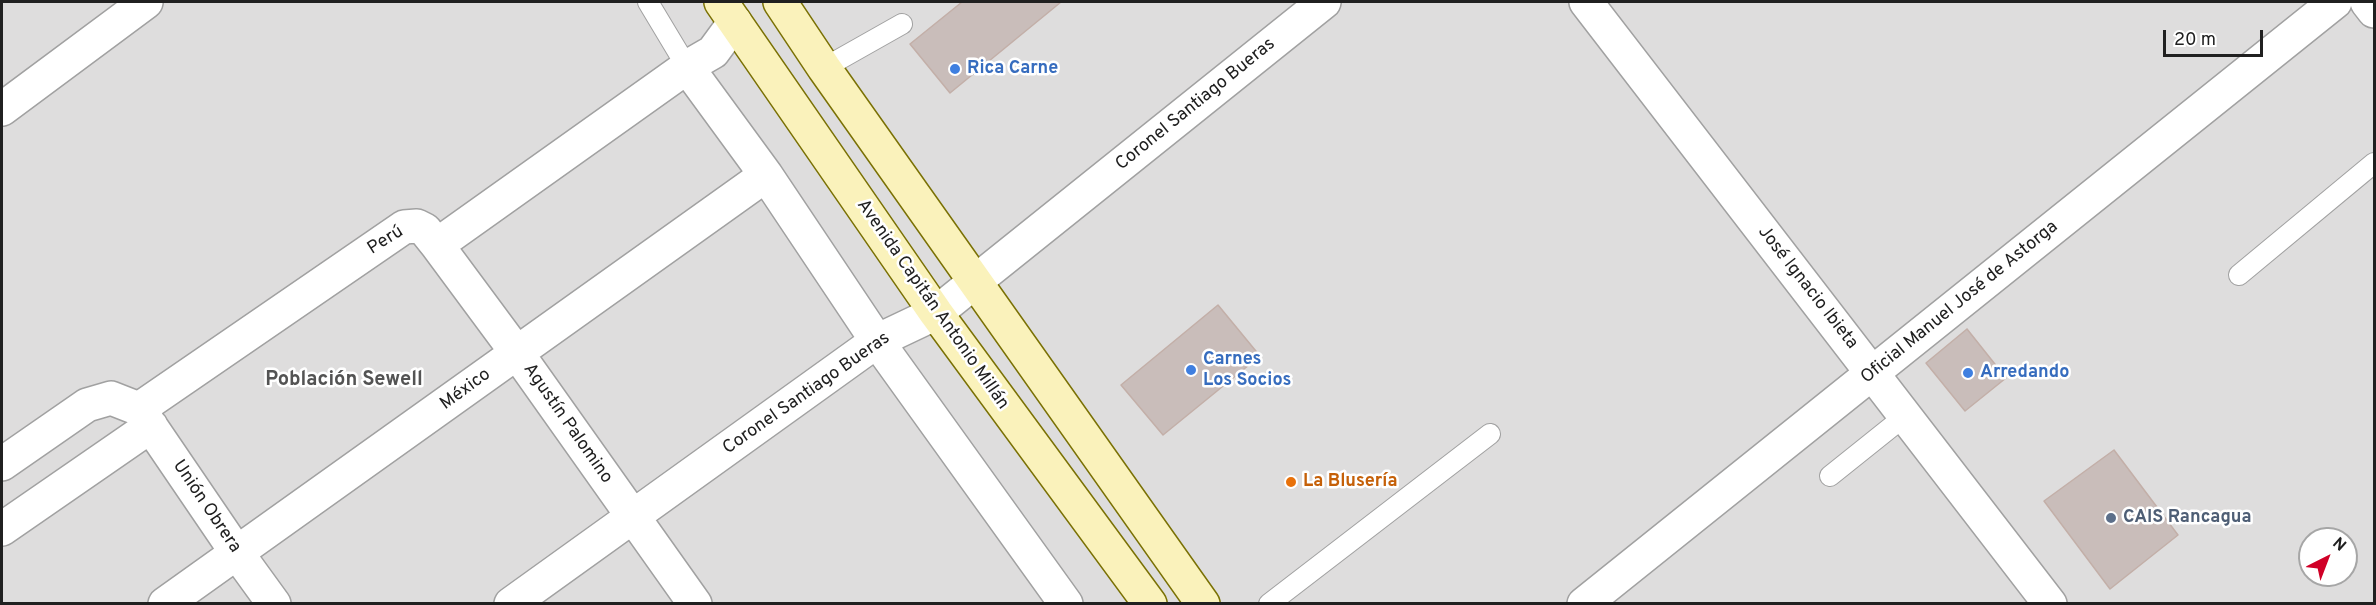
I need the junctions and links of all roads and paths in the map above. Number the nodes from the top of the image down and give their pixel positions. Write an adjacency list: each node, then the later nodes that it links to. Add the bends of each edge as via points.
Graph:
1 (146, 2): 13 (street)
2 (648, 2): 11 (lane)
3 (780, 2): 12 (main road)
4 (1324, 2): 18 (street, Coronel Santiago Bueras)
5 (1586, 2): 22 (street, José Ignacio Ibieta)
6 (2336, 2): 22 (street, Oficial Manuel José de Astorga)
7 (2367, 2): 8 (street)
8 (2374, 11)
9 (728, 12): 11 (street, via 713,52); 19 (main road, Avenida Capitán Antonio Millán)
10 (902, 24): 12 (lane)
11 (687, 67): 15 (street); 16 (street)
12 (824, 68): 18 (main road)
13 (2, 109)
14 (2374, 163): 17 (lane)
15 (766, 175): 20 (street); 21 (street, México)
16 (437, 245): 21 (street, Agustín Palomino); 24 (street, Perú, via 425,230 404,227)
17 (2239, 275)
18 (975, 282): 19 (street, Coronel Santiago Bueras); 37 (main road)
19 (936, 313): 20 (street, Coronel Santiago Bueras); 36 (main road, Avenida Capitán Antonio Millán)
20 (877, 341): 28 (street, Coronel Santiago Bueras); 35 (street)
21 (517, 353): 28 (street, Agustín Palomino); 30 (street, México)
22 (1872, 373): 23 (street, José Ignacio Ibieta); 39 (street, Oficial Manuel José de Astorga)
23 (1905, 416): 27 (lane); 40 (street, José Ignacio Ibieta)
24 (145, 418): 26 (street, via 111,398 87,405); 29 (street, Perú); 30 (street, Unión Obrera)
25 (1490, 434): 38 (lane)
26 (2, 464)
27 (1830, 476)
28 (633, 517): 33 (street, Coronel Santiago Bueras); 34 (street, Agustín Palomino)
29 (2, 529)
30 (237, 553): 31 (street, México); 32 (street, Unión Obrera)
31 (165, 603)
32 (274, 603)
33 (511, 603)
34 (695, 603)
35 (1066, 603)
36 (1150, 603)
37 (1203, 603)
38 (1269, 603)
39 (1584, 603)
40 (2050, 603)

